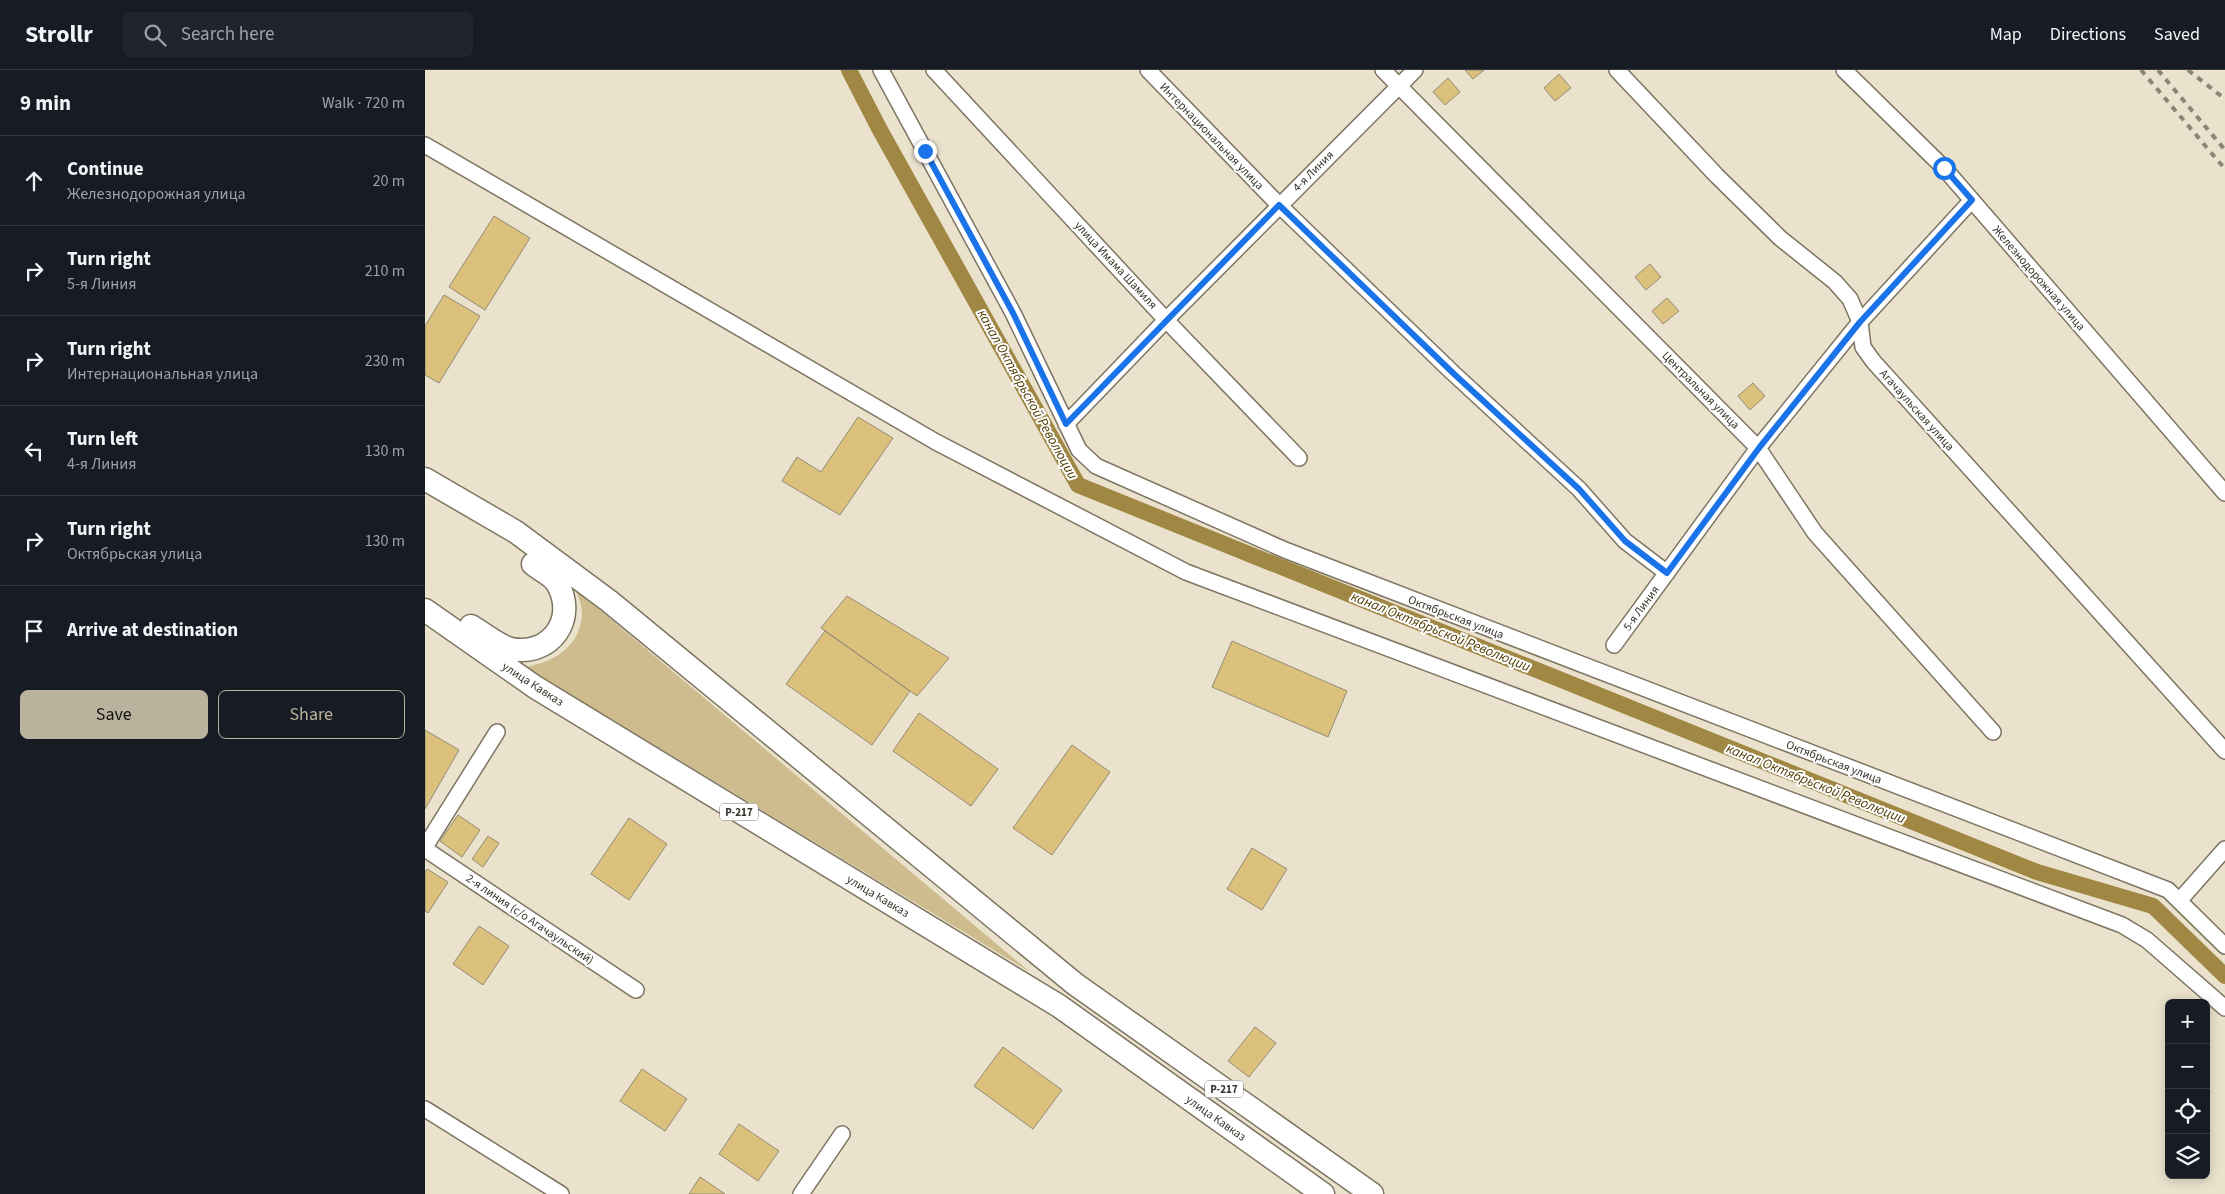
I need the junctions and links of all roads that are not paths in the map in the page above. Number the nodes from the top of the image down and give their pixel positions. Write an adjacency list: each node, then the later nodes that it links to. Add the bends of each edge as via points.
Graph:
1 (881, 70): 14 (street, Октябрьская улица, via 1013,313)
2 (934, 70): 12 (street, улица Имама Шамиля)
3 (1148, 70): 11 (street, Интернациональная улица)
4 (1383, 70): 8 (street, Центральная улица)
5 (1415, 70): 8 (street, 4-я Линия)
6 (1617, 70): 13 (street, Агачаульская улица, via 1780,238 1835,282 1850,300)
7 (1844, 70): 10 (street, Железнодорожная улица)
8 (1398, 87): 11 (street, 4-я Линия); 15 (street, Центральная улица)
9 (425, 145): 32 (street, via 936,442 1186,572 2122,924 2147,940)
10 (1972, 200): 13 (street, 5-я Линия); 19 (street, Железнодорожная улица)
11 (1279, 205): 12 (street, 4-я Линия); 20 (street, Интернациональная улица, via 1579,489 1625,541)
12 (1166, 320): 14 (street, 4-я Линия); 16 (street, улица Имама Шамиля)
13 (1860, 322): 15 (street, 5-я Линия); 26 (street, Агачаульская улица, via 1863,347 1873,361)
14 (1066, 424): 29 (street, Октябрьская улица, via 1079,450 1096,466 1285,550 2168,890)
15 (1759, 448): 20 (street, 5-я Линия); 25 (street, Центральная улица, via 1815,534)
16 (1299, 458)
17 (425, 479): 38 (highway, Р-217, via 516,532 609,601 1075,984)
18 (425, 484): 21 (highway, via 556,581 564,598 565,616 559,633 545,645 529,650 509,648)
19 (2225, 493)
20 (1667, 573): 23 (street, 5-я Линия)
21 (425, 598)
22 (425, 610): 37 (highway, улица Кавказ / Р-217, via 535,687 1059,1006)
23 (1614, 644)
24 (497, 732): 27 (street)
25 (1993, 732)
26 (2225, 751)
27 (425, 848): 31 (street, 2-я линия (с/о Агачаульский))
28 (2225, 849): 29 (street)
29 (2179, 901): 30 (street, Октябрьская улица)
30 (2225, 946)
31 (636, 990)
32 (2225, 1008)
33 (425, 1109): 35 (street)
34 (842, 1134): 36 (street)
35 (561, 1194)
36 (801, 1194)
37 (1323, 1194)
38 (1372, 1194)

